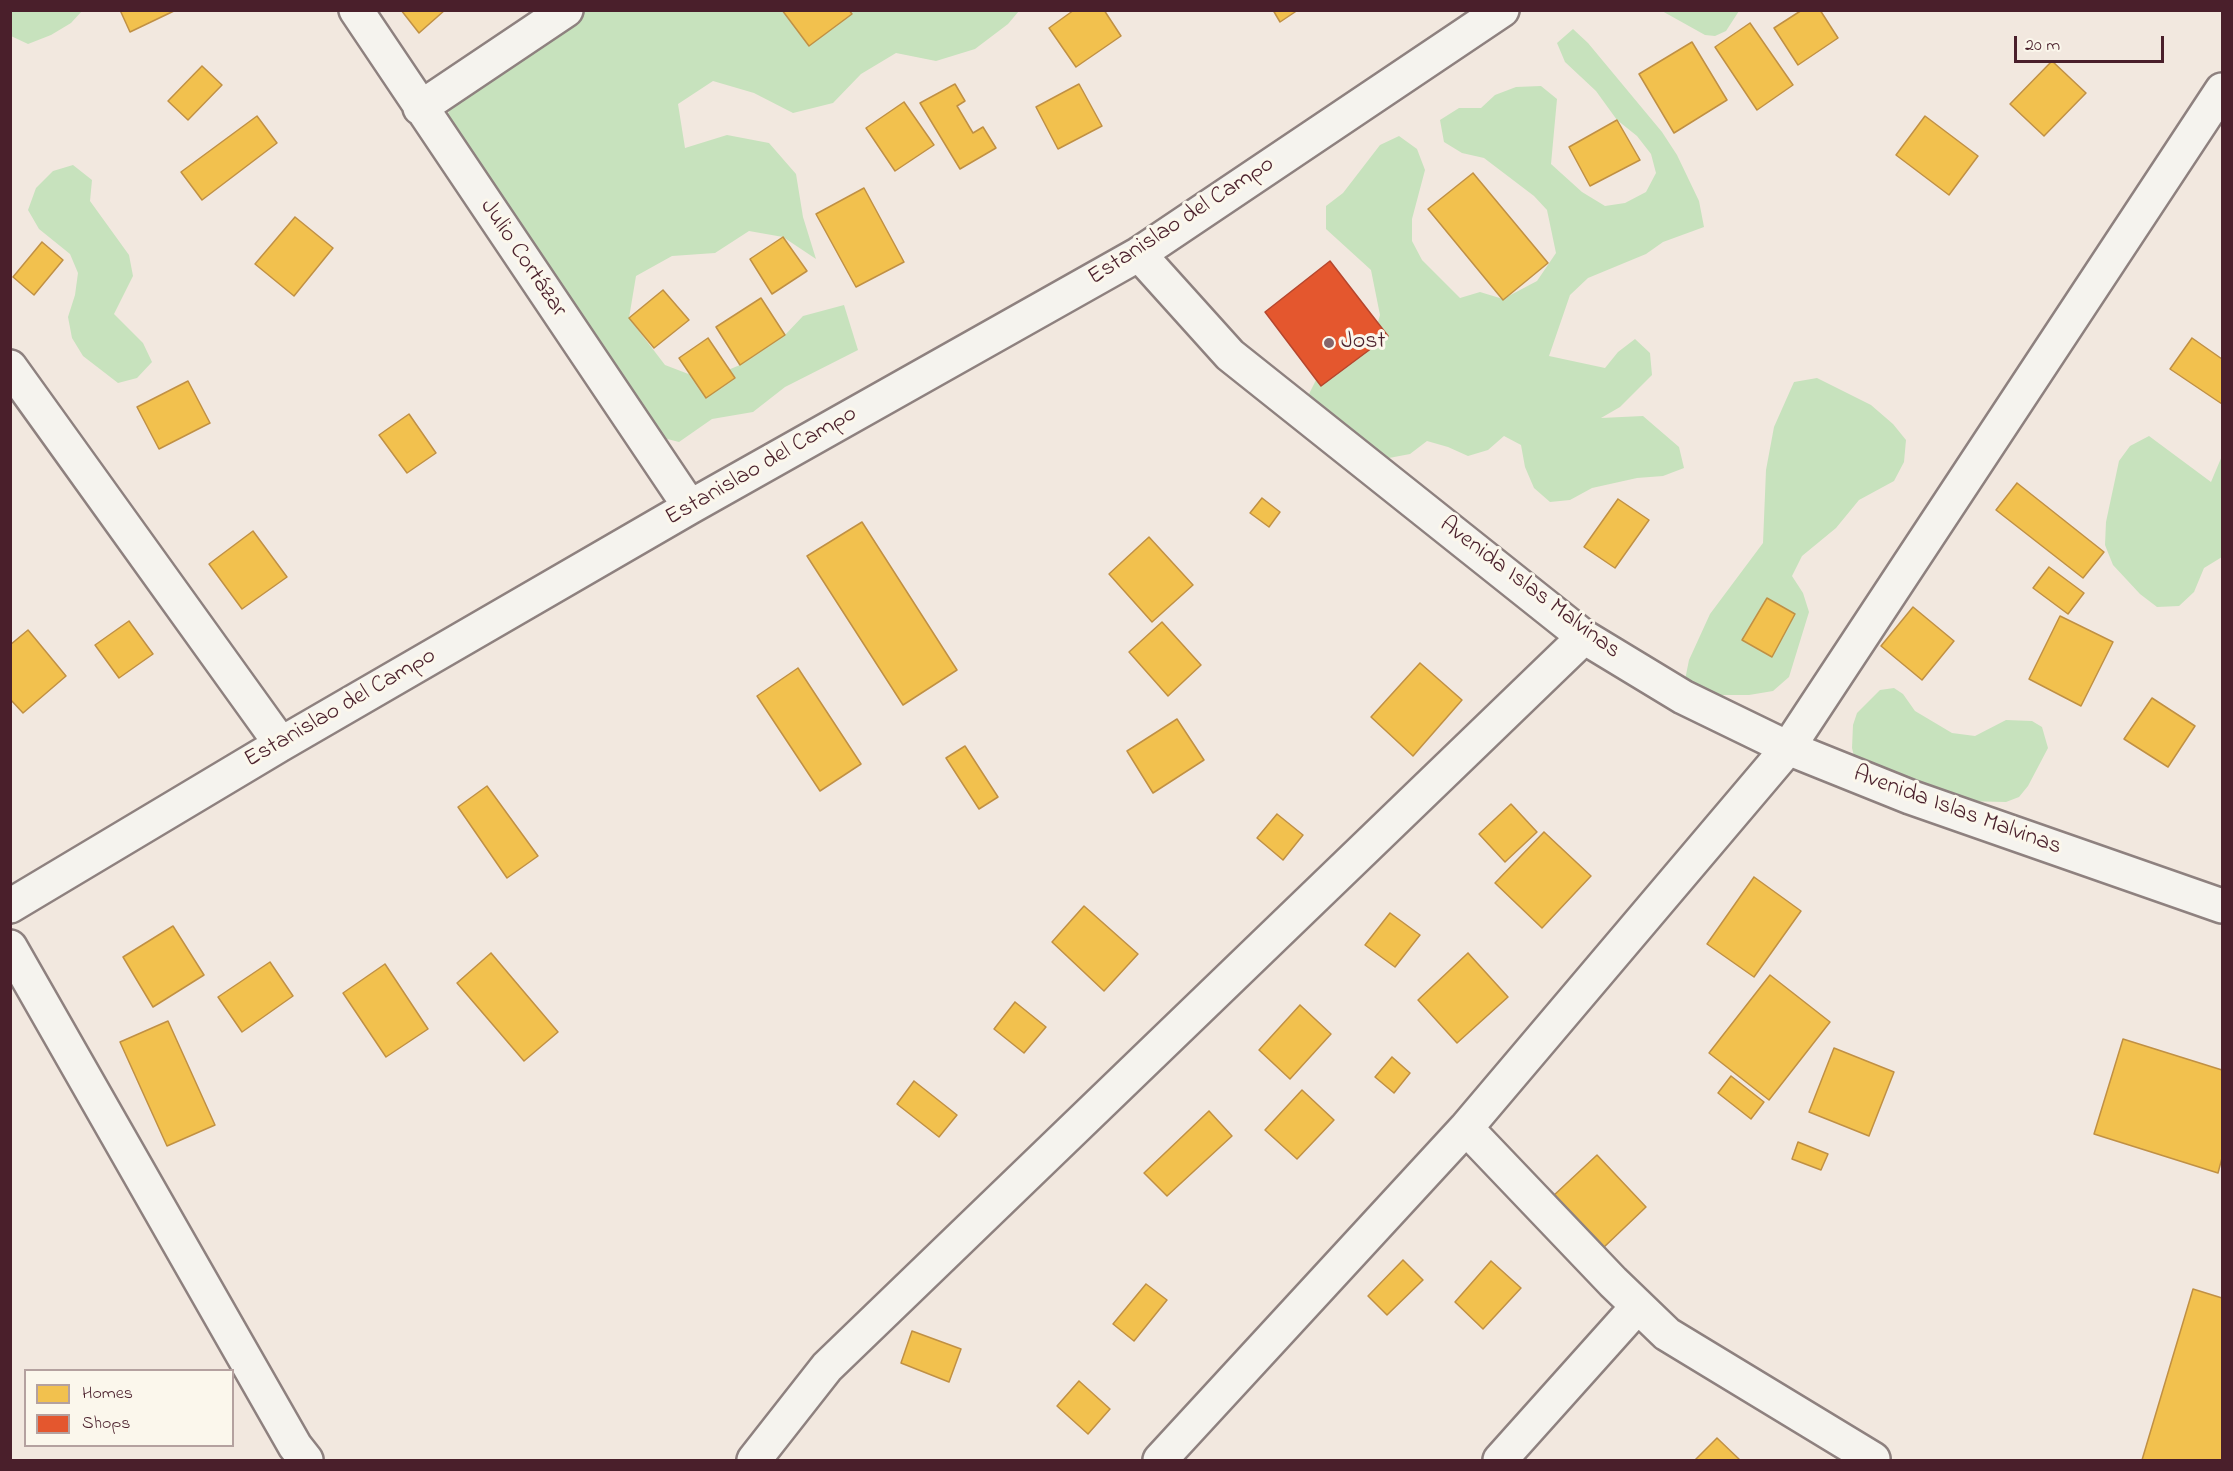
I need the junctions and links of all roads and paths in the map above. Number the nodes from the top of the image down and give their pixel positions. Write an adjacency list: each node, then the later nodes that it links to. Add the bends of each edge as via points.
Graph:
1 (356, 10): 5 (street, Julio Cortázar)
2 (566, 10): 5 (street)
3 (1502, 10): 6 (street, Estanislao del Campo)
4 (2223, 90): 11 (street)
5 (420, 108): 8 (street, Julio Cortázar)
6 (1139, 254): 8 (street, Estanislao del Campo); 9 (street, Avenida Islas Malvinas, via 1230,355)
7 (10, 367): 10 (street)
8 (690, 507): 10 (street, Estanislao del Campo)
9 (1584, 637): 11 (street, Avenida Islas Malvinas, via 1683,697); 19 (street, via 826,1367)
10 (280, 744): 12 (street, Estanislao del Campo)
11 (1788, 748): 13 (street, Avenida Islas Malvinas, via 1910,797); 15 (street)
12 (10, 906)
13 (2223, 906)
14 (10, 947): 18 (street)
15 (1466, 1128): 16 (street); 20 (street)
16 (1638, 1306): 17 (street, via 1667,1334); 21 (street)
17 (1873, 1459)
18 (306, 1461)
19 (754, 1461)
20 (1160, 1461)
21 (1500, 1461)

